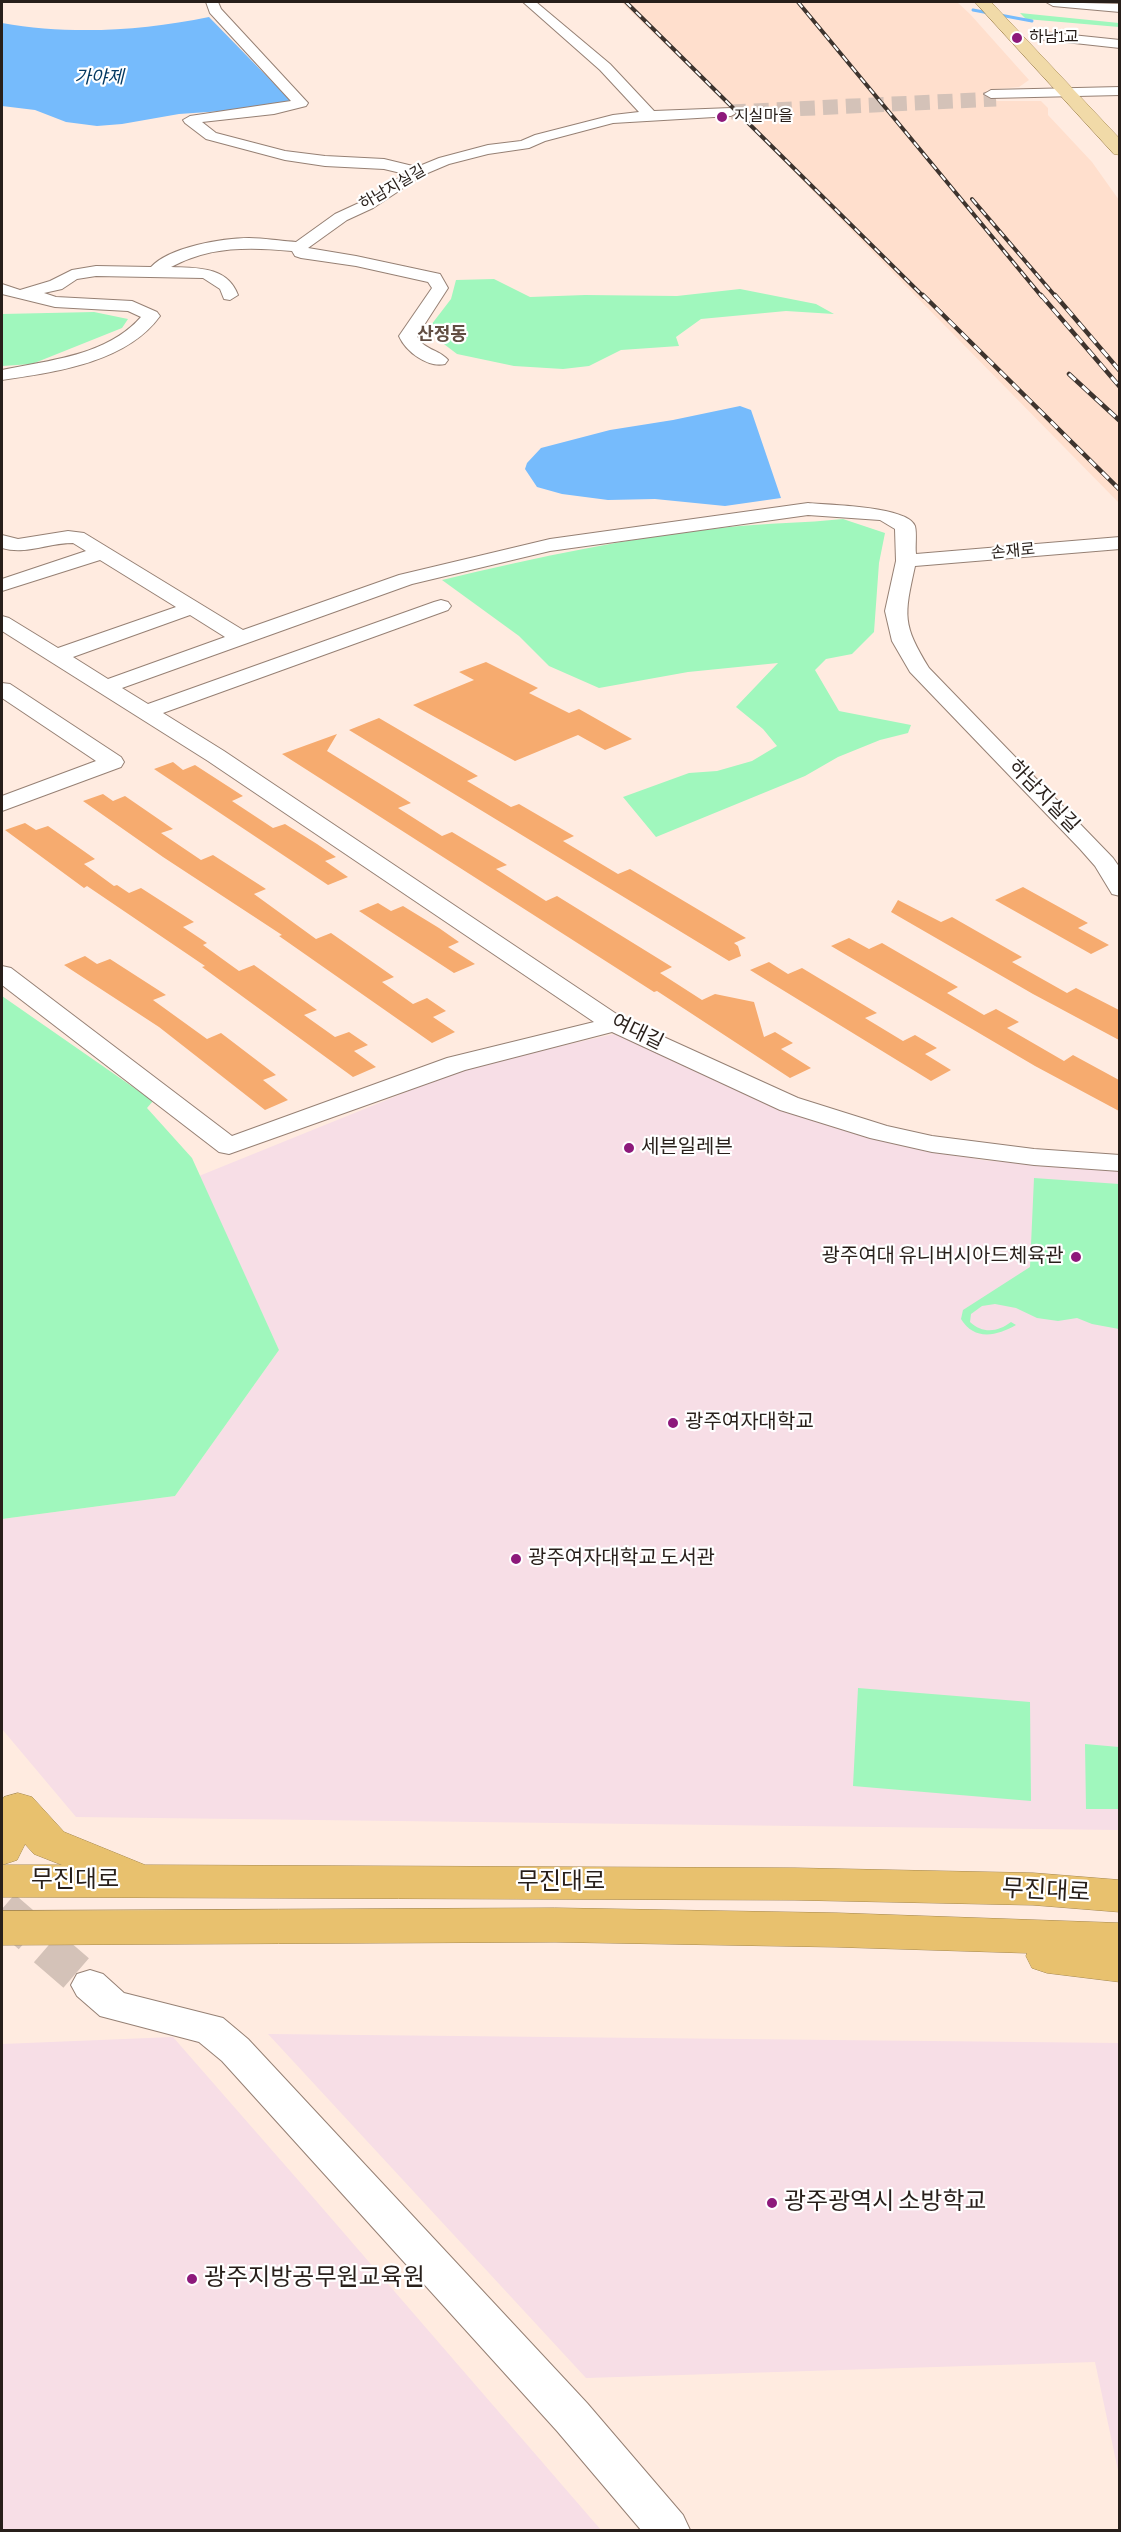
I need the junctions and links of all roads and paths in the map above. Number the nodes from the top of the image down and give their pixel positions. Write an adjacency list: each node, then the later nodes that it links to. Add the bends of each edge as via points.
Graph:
1 (212, 2): 15 (street, via 215,10 301,103 190,120 201,130 285,155 384,164)
2 (529, 2): 13 (street, via 605,67)
3 (1053, 2): 4 (street)
4 (1102, 4): 6 (street)
5 (987, 5): 10 (main road)
6 (1119, 8)
7 (1043, 36): 8 (street)
8 (1119, 44)
9 (1119, 91): 10 (street)
10 (1067, 93): 11 (street); 14 (main road)
11 (994, 97)
12 (729, 110): 13 (street, 하남지실길)
13 (650, 115): 15 (street, 하남지실길, via 600,121 524,145 444,161)
14 (1119, 150)
15 (418, 172): 16 (street, 하남지실길)
16 (299, 247): 17 (street, via 239,243 177,258); 21 (street, via 301,253 434,278 440,288 408,336 419,351)
17 (154, 272): 19 (street, via 96,271 72,275); 20 (street, via 207,273 227,287)
18 (2, 289): 19 (street)
19 (27, 294): 22 (street, via 55,302 132,306 151,316 129,338 97,354)
20 (230, 295)
21 (439, 360)
22 (2, 375)
23 (2, 541): 25 (street, via 21,546 53,537 77,537)
24 (1119, 543): 26 (street, 손재로)
25 (103, 552): 27 (street); 29 (street)
26 (906, 561): 31 (street, 하남지실길, via 905,526 884,515 808,509 550,545 406,579); 40 (street, 하남지실길, via 895,611 902,641 921,672 1088,844 1105,863)
27 (2, 585)
28 (441, 606): 33 (street)
29 (194, 607): 32 (street); 34 (street)
30 (2, 622): 34 (street, 여대길)
31 (274, 626): 32 (street); 33 (street)
32 (241, 638): 36 (street)
33 (316, 651): 35 (street); 38 (street)
34 (56, 656): 36 (street, 여대길)
35 (335, 662)
36 (105, 687): 38 (street, 여대길)
37 (2, 689): 39 (street, via 113,762)
38 (145, 712): 42 (street, 여대길)
39 (2, 804)
40 (1119, 889)
41 (2, 973): 42 (street, via 229,1146 456,1064)
42 (615, 1024): 43 (street, 여대길, via 789,1104 880,1132 932,1144 1034,1157)
43 (1119, 1162)
44 (2, 1849): 46 (highway, via 15,1825 18,1808 49,1842)
45 (2, 1881): 46 (highway, 무진대로)
46 (145, 1882): 48 (highway, 무진대로, via 795,1884)
47 (1119, 1886): 48 (highway)
48 (1033, 1889): 49 (highway, 무진대로)
49 (1119, 1896)
50 (2, 1928): 51 (highway, 무진대로, via 555,1925)
51 (837, 1930): 52 (highway, 무진대로); 53 (highway)
52 (1119, 1940)
53 (1119, 1965)
54 (90, 1985): 55 (street, via 113,2005 210,2029 235,2050 564,2408)
55 (668, 2530)

